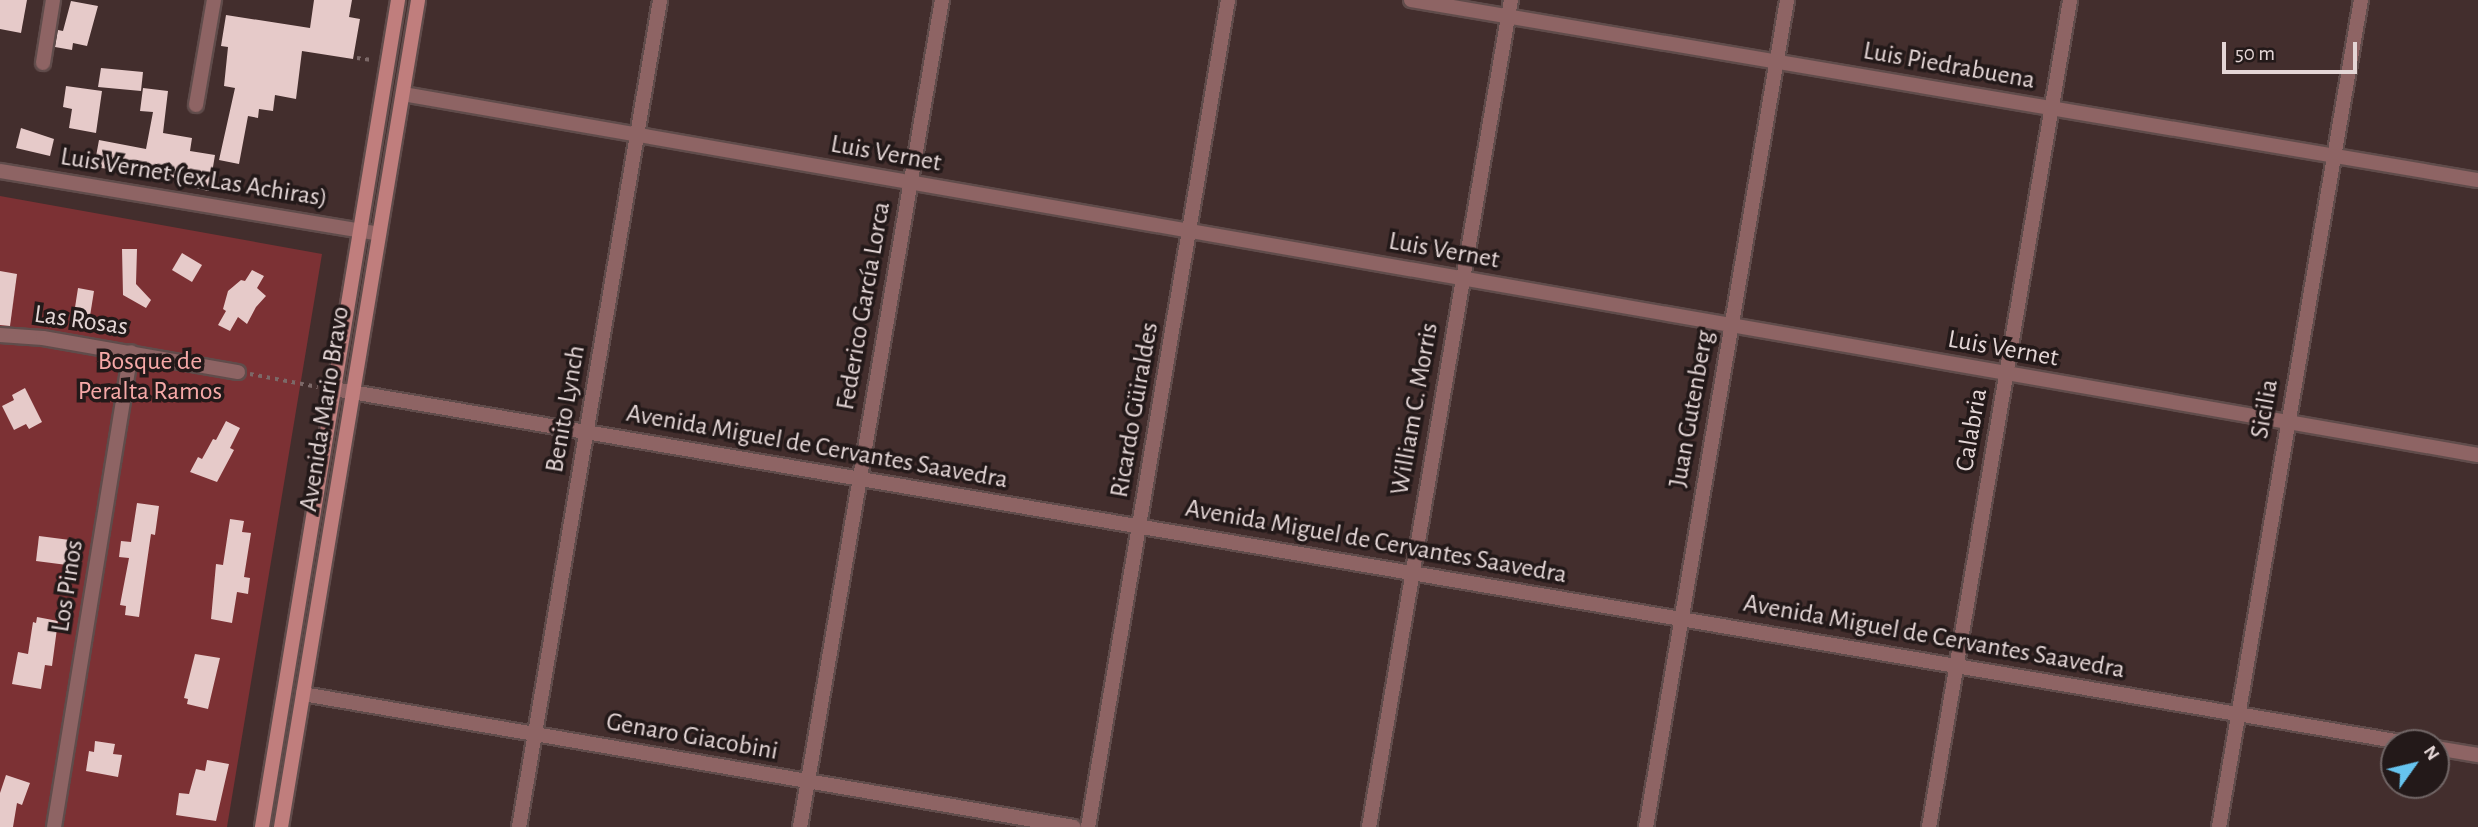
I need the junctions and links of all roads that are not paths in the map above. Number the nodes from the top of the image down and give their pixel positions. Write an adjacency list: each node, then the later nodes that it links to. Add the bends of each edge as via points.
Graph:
1 (53, 0): 15 (street)
2 (214, 0): 17 (street)
3 (398, 0): 24 (main road, Avenida Mario Bravo)
4 (418, 0): 16 (main road, Avenida Mario Bravo)
5 (660, 0): 19 (street, Benito Lynch)
6 (942, 0): 23 (street, Federico García Lorca)
7 (1228, 0): 25 (street, Ricardo Güiraldes)
8 (1411, 0): 13 (street, Luis Piedrabuena)
9 (1511, 0): 13 (street, William C. Morris)
10 (1787, 0): 14 (street, Juan Gutenberg)
11 (2070, 0): 18 (street, Calabria)
12 (2361, 0): 20 (street, Sicilia)
13 (1508, 16): 14 (street, Luis Piedrabuena); 27 (street, William C. Morris)
14 (1776, 62): 18 (street, Luis Piedrabuena); 28 (street, Juan Gutenberg)
15 (43, 63)
16 (403, 94): 19 (street, Luis Vernet); 26 (main road, Avenida Mario Bravo)
17 (196, 105)
18 (2052, 108): 20 (street, Luis Piedrabuena); 32 (street, Calabria)
19 (637, 135): 23 (street, Luis Vernet); 36 (street, Benito Lynch)
20 (2334, 156): 22 (street, Luis Piedrabuena); 35 (street, Sicilia)
21 (0, 170): 24 (street, Luis Vernet (ex Las Achiras))
22 (2478, 180)
23 (911, 183): 25 (street, Luis Vernet); 38 (street, Federico García Lorca)
24 (360, 231): 26 (street, Luis Vernet (ex Las Achiras)); 33 (main road, Avenida Mario Bravo)
25 (1190, 232): 27 (street, Luis Vernet); 39 (street, Ricardo Güiraldes)
26 (379, 234): 34 (main road, Avenida Mario Bravo)
27 (1463, 279): 28 (street, Luis Vernet); 40 (street, William C. Morris)
28 (1731, 326): 32 (street, Luis Vernet); 41 (street, Juan Gutenberg)
29 (0, 335): 30 (street, Las Rosas)
30 (131, 352): 31 (street, Las Rosas); 50 (street, Los Pinos)
31 (238, 372)
32 (2006, 375): 35 (street, Luis Vernet); 42 (street, Calabria)
33 (334, 390): 34 (street, Avenida Miguel de Cervantes Saavedra); 51 (main road, Avenida Mario Bravo)
34 (353, 393): 36 (street, Avenida Miguel de Cervantes Saavedra); 43 (main road, Avenida Mario Bravo)
35 (2288, 422): 37 (street, Luis Vernet); 44 (street, Sicilia)
36 (587, 432): 38 (street, Avenida Miguel de Cervantes Saavedra); 45 (street, Benito Lynch)
37 (2478, 455)
38 (859, 479): 39 (street, Avenida Miguel de Cervantes Saavedra); 49 (street, Federico García Lorca)
39 (1140, 527): 40 (street, Avenida Miguel de Cervantes Saavedra); 56 (street, Ricardo Güiraldes)
40 (1412, 573): 41 (street, Avenida Miguel de Cervantes Saavedra); 57 (street, William C. Morris)
41 (1681, 619): 42 (street, Avenida Miguel de Cervantes Saavedra); 58 (street, Juan Gutenberg)
42 (1957, 666): 44 (street, Avenida Miguel de Cervantes Saavedra); 59 (street, Calabria)
43 (303, 694): 45 (street, Genaro Giacobini); 52 (main road, Avenida Mario Bravo)
44 (2238, 714): 46 (street, Avenida Miguel de Cervantes Saavedra); 60 (street, Sicilia)
45 (534, 734): 49 (street, Genaro Giacobini); 53 (street, Benito Lynch)
46 (2380, 738)
47 (2450, 750): 48 (street)
48 (2478, 755)
49 (808, 781): 54 (street, Federico García Lorca); 55 (street, Genaro Giacobini)
50 (54, 827)
51 (262, 827)
52 (281, 827)
53 (519, 827)
54 (800, 827)
55 (1074, 827)
56 (1088, 827)
57 (1369, 827)
58 (1646, 827)
59 (1929, 827)
60 (2219, 827)

